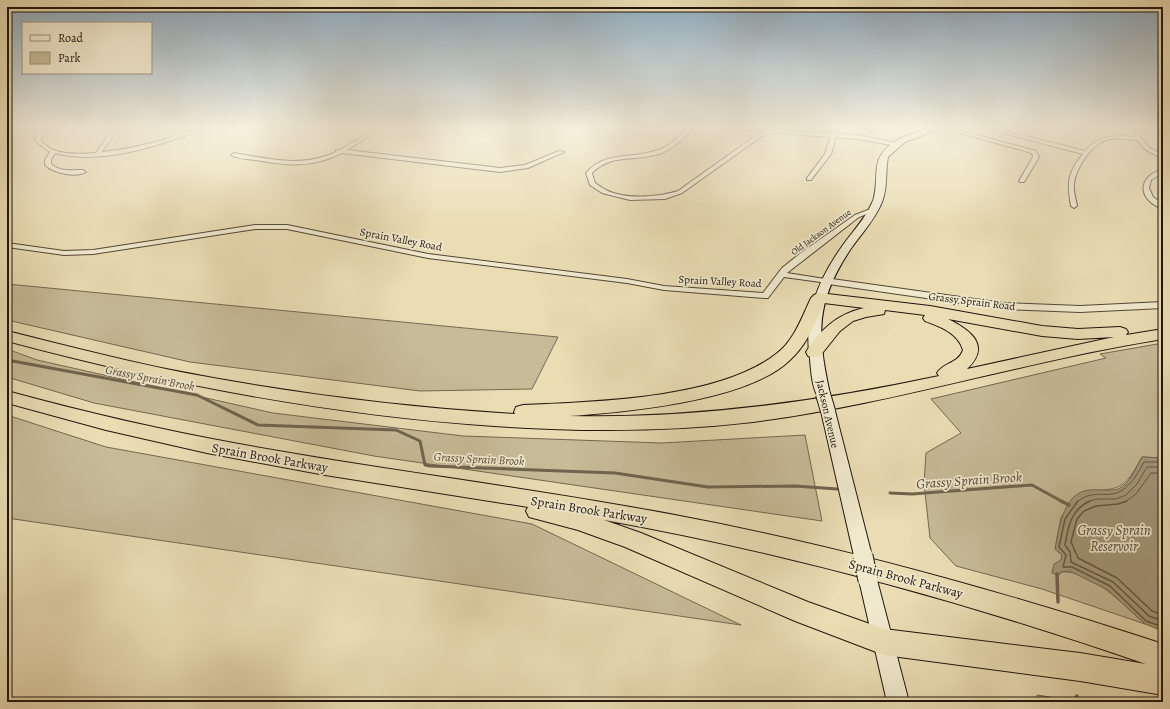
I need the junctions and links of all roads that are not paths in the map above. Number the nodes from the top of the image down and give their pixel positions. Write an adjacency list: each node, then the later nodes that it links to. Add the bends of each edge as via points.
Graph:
1 (48, 161): 13 (street, via 50,167 58,171)
2 (286, 161): 3 (street)
3 (313, 161)
4 (425, 161): 5 (street, via 500,170 516,169)
5 (542, 161)
6 (606, 161): 7 (street, via 595,165 589,173 592,184 604,192 630,198 673,195)
7 (723, 161)
8 (823, 161): 14 (street)
9 (883, 161): 18 (main road, Jackson Avenue, via 879,199)
10 (1034, 161): 15 (street)
11 (1081, 161): 16 (street, via 1071,184)
12 (1163, 171): 17 (street, via 1150,176 1146,182 1152,200)
13 (83, 172)
14 (809, 179)
15 (1022, 181)
16 (1074, 206)
17 (1163, 207)
18 (873, 210): 20 (street, Old Jackson Avenue, via 845,224); 21 (main road, Jackson Avenue)
19 (7, 245): 20 (street, Sprain Valley Road, via 64,253 93,252 271,226 302,229 428,256 664,288 765,296)
20 (782, 274): 21 (street, Grassy Sprain Road)
21 (825, 281): 22 (main road, Jackson Avenue); 23 (street, Grassy Sprain Road, via 1017,307 1080,309)
22 (819, 298): 24 (highway, via 925,310 1055,333); 27 (main road, Jackson Avenue, via 814,315); 30 (highway, via 789,353 765,371 735,384 626,403)
23 (1163, 305)
24 (1163, 328)
25 (1163, 334): 28 (highway, via 1076,350)
26 (7, 336): 30 (highway, via 116,364 219,385 331,403)
27 (814, 352): 28 (highway, via 841,320 853,314 872,311 929,317 951,326 967,339 972,349 965,363); 32 (main road, Jackson Avenue, bridge)
28 (901, 390): 30 (highway, via 784,410 689,421 562,423)
29 (7, 397): 31 (highway, Sprain Brook Parkway, via 87,419 185,441)
30 (443, 416)
31 (405, 480): 32 (highway, via 563,517 603,529 804,612); 33 (highway, Sprain Brook Parkway, via 603,511 788,548 981,598)
32 (884, 642): 34 (highway, via 1080,667); 35 (main road, Jackson Avenue)
33 (1163, 657)
34 (1163, 681)
35 (898, 702)

